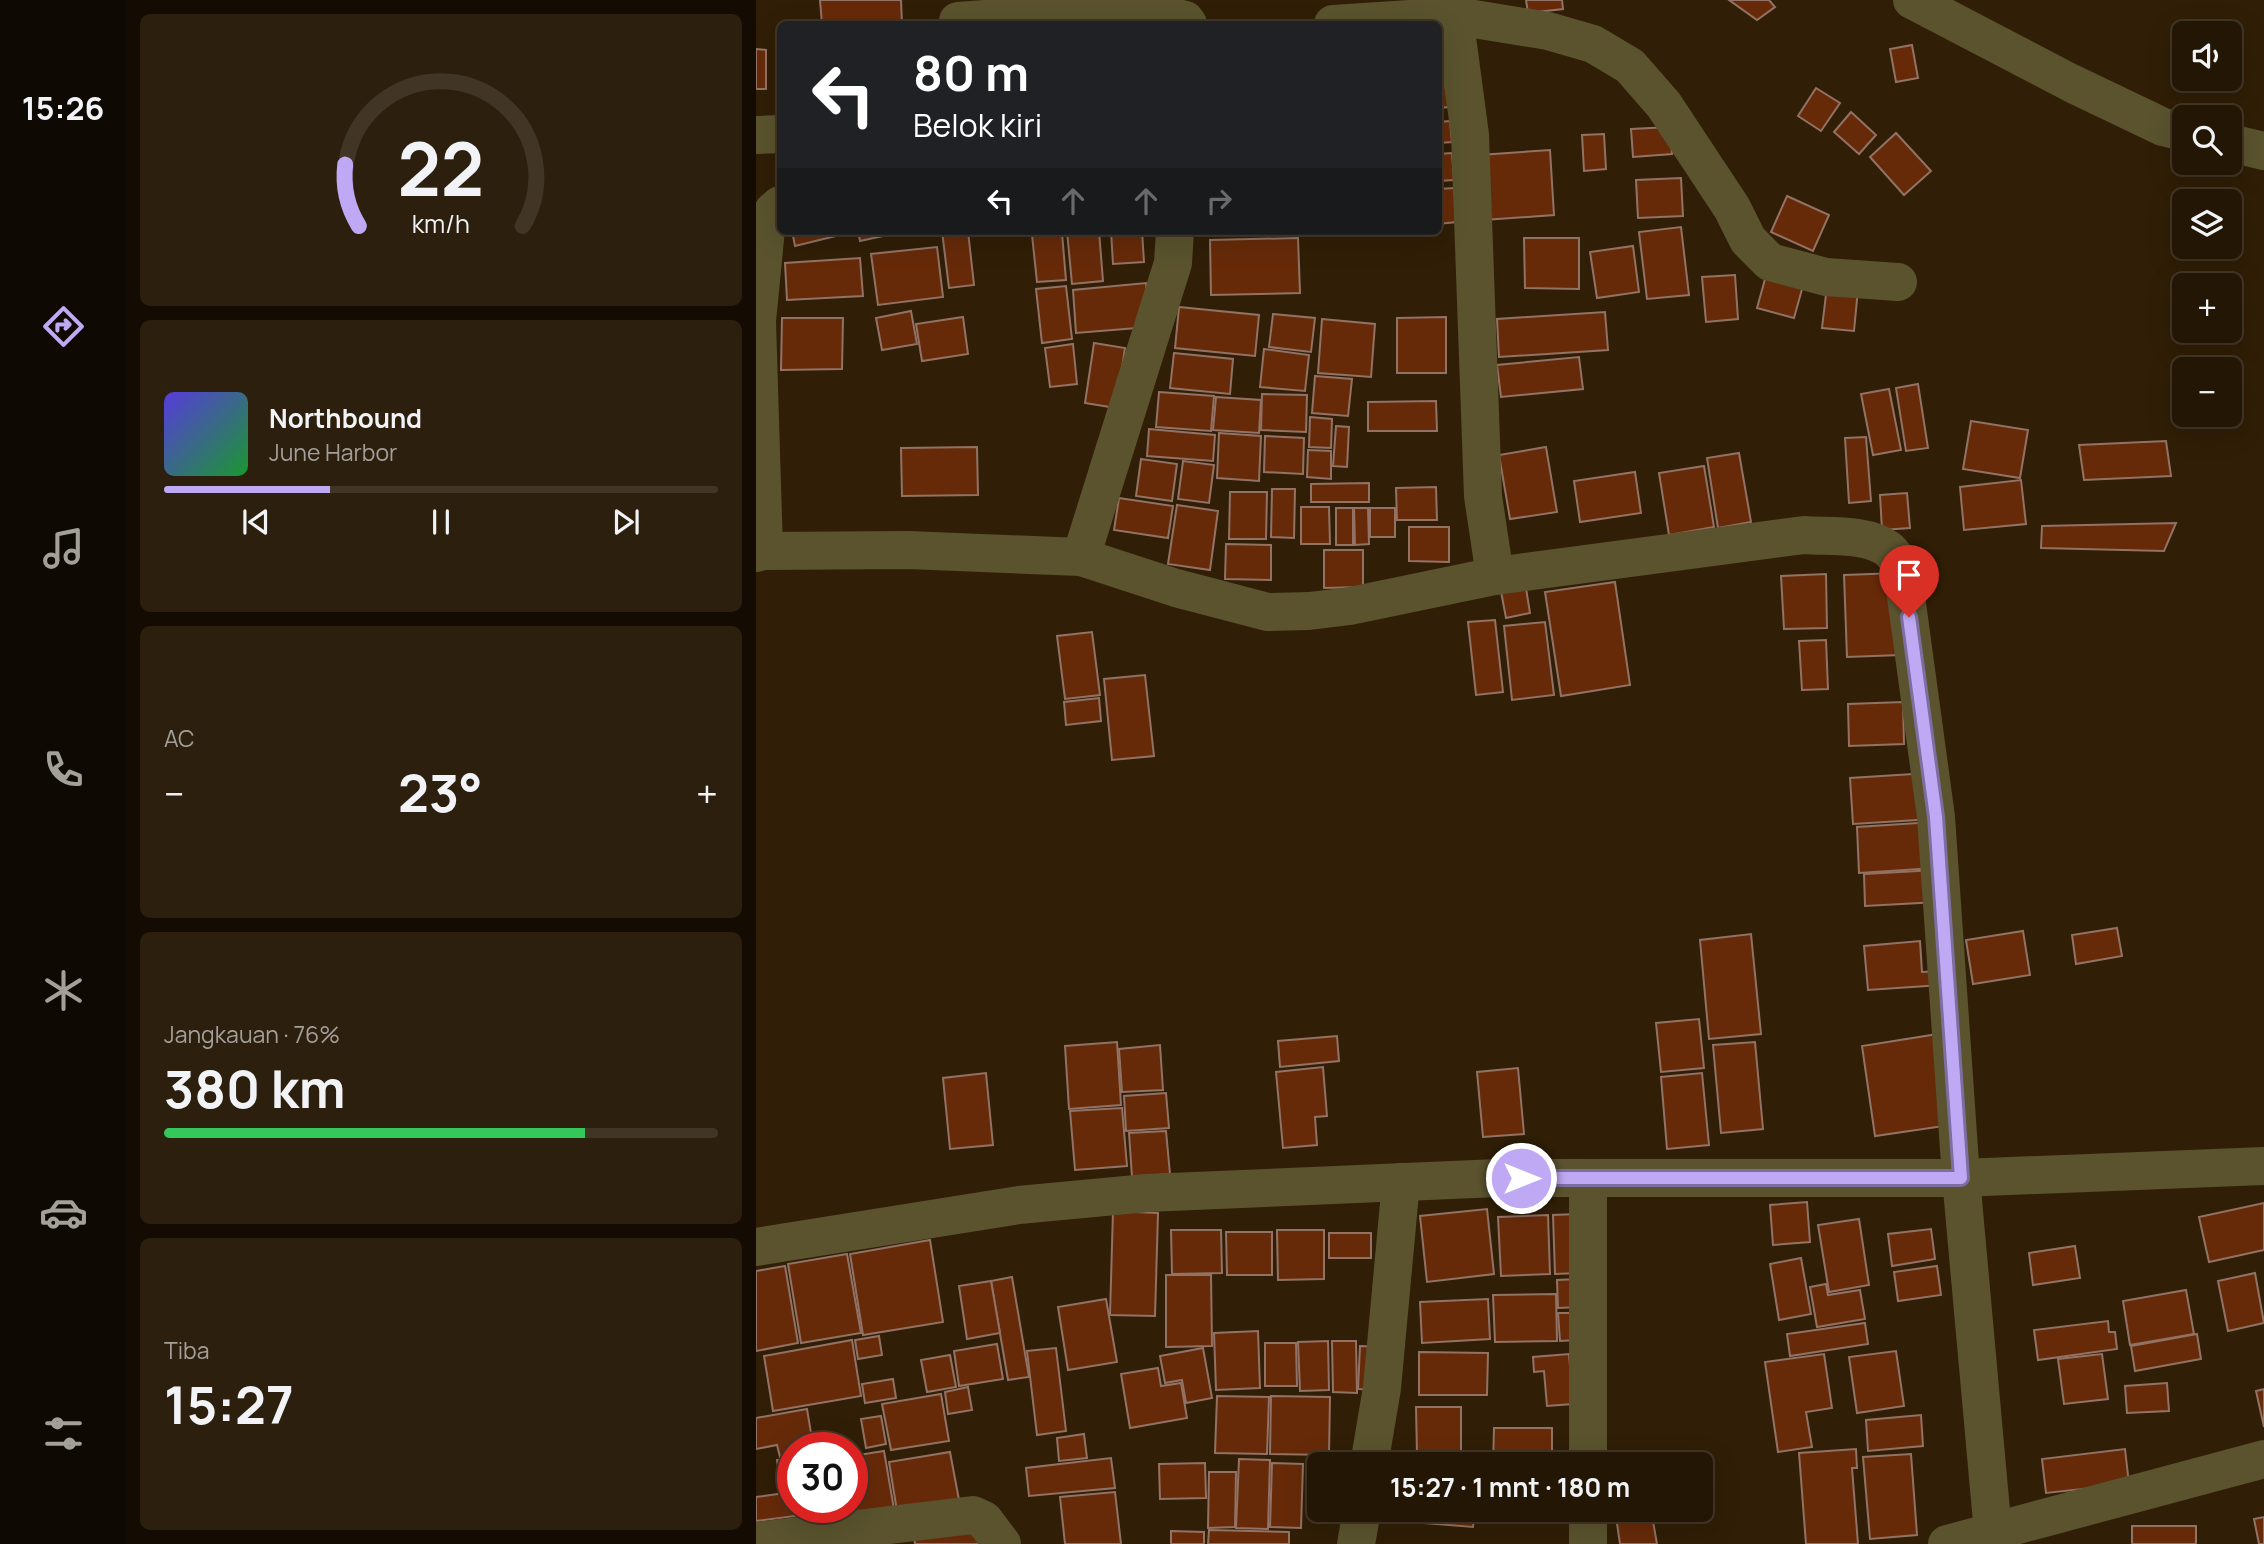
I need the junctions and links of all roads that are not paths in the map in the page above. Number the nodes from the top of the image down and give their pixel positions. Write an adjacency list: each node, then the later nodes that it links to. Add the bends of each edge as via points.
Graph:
1 (1912, 0): 6 (street)
2 (1454, 8): 5 (street); 13 (street, via 1593,44 1630,66 1664,106 1748,240 1769,262 1826,277); 17 (street, via 1470,135 1483,496)
3 (960, 15): 4 (street, via 1038,15 1097,6 1150,11)
4 (1186, 21)
5 (1356, 21)
6 (2172, 129)
7 (777, 134): 8 (street)
8 (756, 135)
9 (2242, 146): 10 (street)
10 (2264, 151)
11 (777, 208): 14 (street, via 766,229)
12 (1175, 235): 16 (street, via 1173,263)
13 (1898, 282)
14 (756, 321): 15 (street)
15 (760, 552): 16 (street, via 908,550)
16 (1081, 557): 17 (street, via 1268,612 1350,606)
17 (1495, 576): 20 (street, via 1804,535 1874,542 1893,555 1902,567 1936,817)
18 (2264, 1166): 20 (street)
19 (1588, 1178): 20 (street); 21 (street); 24 (street)
20 (1961, 1178): 28 (street)
21 (1401, 1182): 22 (street, via 1147,1193 1019,1205); 23 (street, via 1382,1388)
22 (756, 1247)
23 (1371, 1452)
24 (1588, 1452)
25 (2264, 1459): 28 (street)
26 (1360, 1522): 31 (street)
27 (1588, 1522): 32 (street)
28 (1993, 1537): 33 (street)
29 (756, 1541): 30 (street, via 973,1515 984,1520)
30 (1002, 1544)
31 (1356, 1544)
32 (1587, 1544)
33 (1948, 1544)

